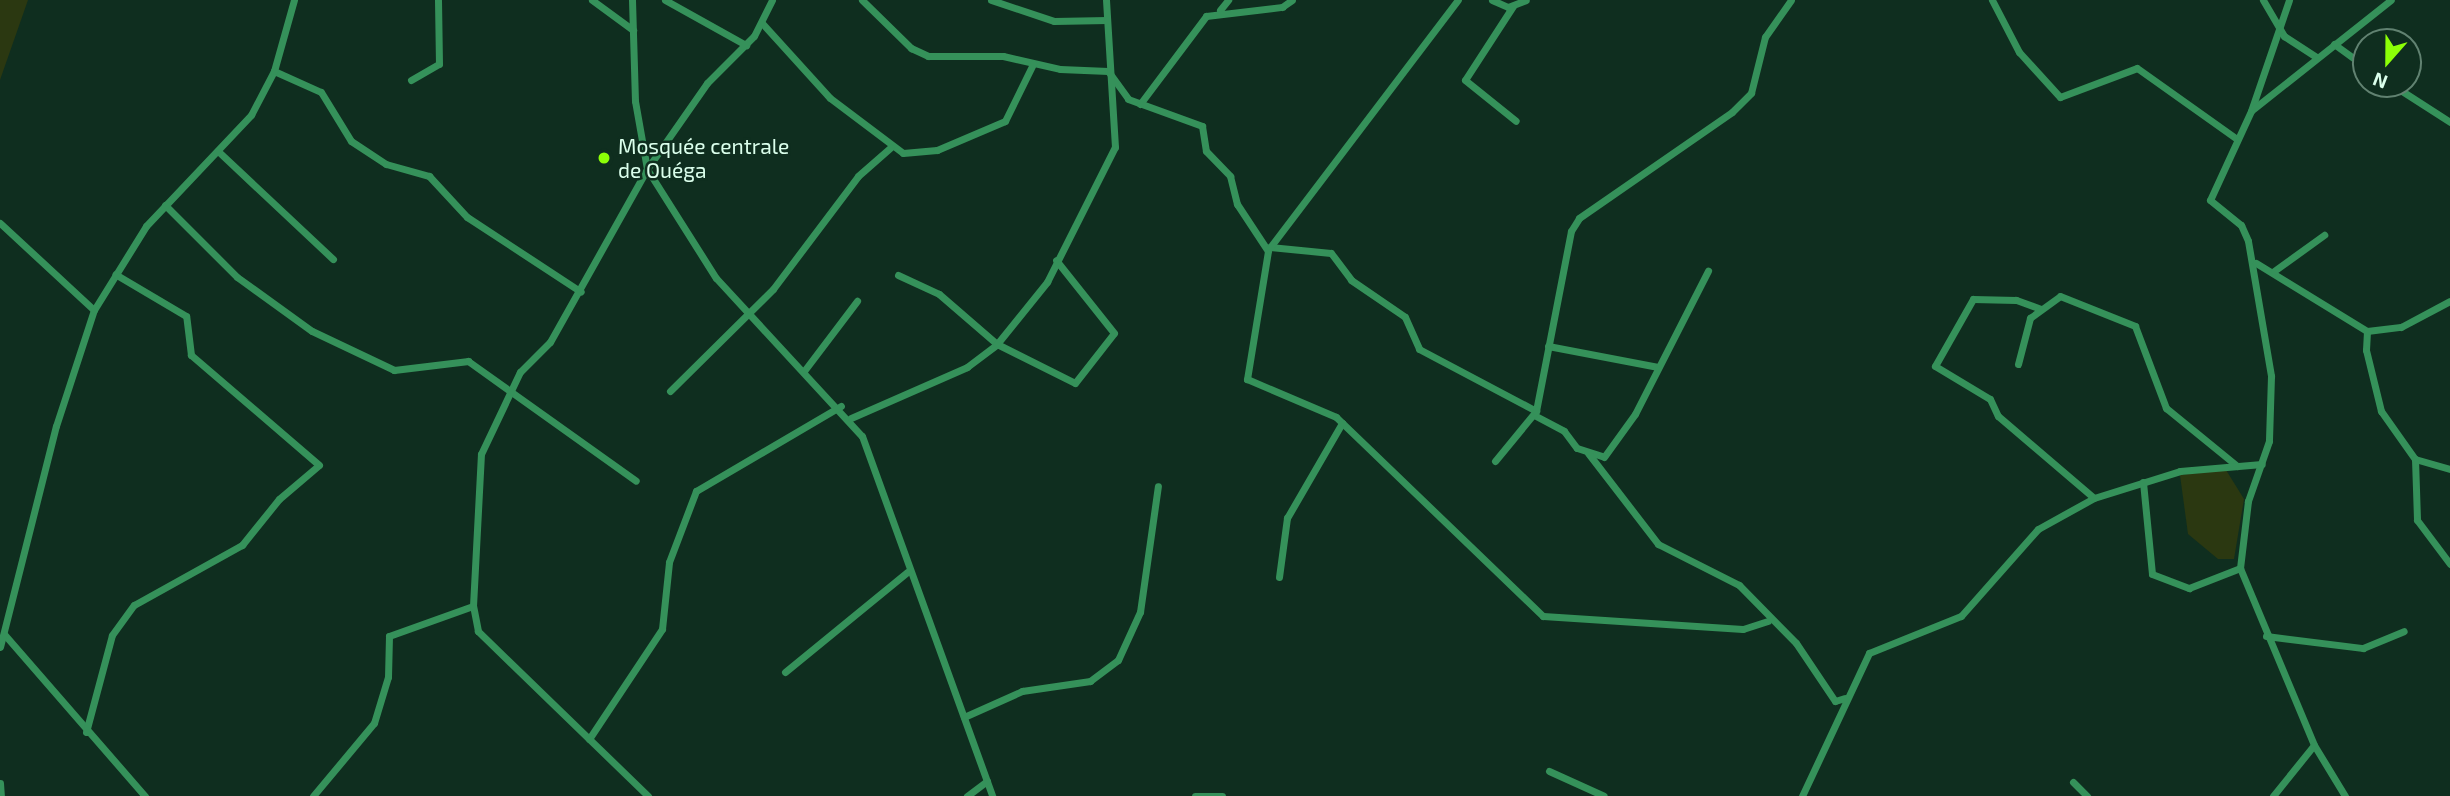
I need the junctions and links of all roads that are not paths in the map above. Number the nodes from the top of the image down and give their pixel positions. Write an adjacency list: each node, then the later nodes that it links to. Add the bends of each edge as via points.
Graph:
1 (294, 0): 32 (street)
2 (438, 0): 34 (street, via 439,64)
3 (592, 0): 25 (street)
4 (632, 0): 25 (street)
5 (665, 0): 28 (street)
6 (772, 0): 24 (street)
7 (862, 0): 31 (street, via 922,54 1003,56)
8 (991, 0): 23 (street, via 1054,21)
9 (1106, 0): 23 (street)
10 (1228, 0): 22 (street)
11 (1292, 0): 22 (street, via 1282,7)
12 (1458, 0): 47 (street)
13 (1492, 0): 21 (street)
14 (1526, 0): 21 (street)
15 (1791, 0): 63 (street, via 1765,37 1751,93 1732,112 1579,218)
16 (1992, 0): 40 (street, via 2019,52 2060,97 2137,68)
17 (2264, 0): 18 (street); 26 (street)
18 (2270, 0)
19 (2289, 0): 26 (street)
20 (2391, 0): 27 (street)
21 (1513, 6): 38 (street, via 1465,80)
22 (1220, 10): 36 (street, via 1195,25)
23 (1107, 20): 33 (street)
24 (762, 23): 28 (street); 41 (street, via 830,98)
25 (633, 30): 43 (street, via 639,136)
26 (2280, 30): 29 (street); 37 (street)
27 (2334, 44): 29 (street); 30 (street)
28 (746, 45): 43 (street, via 707,83)
29 (2316, 57): 37 (street)
30 (2352, 57)
31 (1033, 64): 33 (street); 41 (street, via 1005,121 937,150)
32 (274, 71): 42 (street, via 251,115); 55 (street, via 321,92 351,141 386,164 429,176 467,217 533,255)
33 (1108, 71): 36 (street, via 1124,95); 49 (street, via 1112,157)
34 (411, 80)
35 (2413, 98): 39 (street)
36 (1140, 104): 47 (street, via 1202,126 1206,150 1230,176 1241,211)
37 (2251, 111): 40 (street)
38 (1516, 121)
39 (2450, 122)
40 (2237, 139): 50 (street, via 2210,200 2241,225)
41 (890, 148): 60 (street, via 858,176)
42 (220, 153): 44 (street); 48 (street)
43 (647, 170): 55 (street); 60 (street, via 691,245)
44 (165, 205): 53 (street); 67 (street, via 237,277 339,346 394,370 468,360)
45 (0, 223): 59 (street)
46 (2324, 235): 52 (street)
47 (1269, 249): 70 (street, via 1331,253 1351,280 1405,317 1419,349); 72 (street, via 1260,328 1246,377)
48 (333, 259)
49 (1056, 260): 62 (street, via 1040,292); 62 (street, via 1110,326 1113,341 1071,384)
50 (2256, 263): 52 (street); 76 (street, via 2272,392)
51 (1708, 271): 65 (street)
52 (2274, 271): 61 (street)
53 (115, 274): 59 (street); 96 (street, via 180,310 190,323 191,355 319,465 279,499 242,545 134,605 112,635)
54 (898, 275): 62 (street, via 939,295)
55 (581, 292): 67 (street)
56 (857, 301): 66 (street)
57 (2450, 301): 61 (street, via 2401,327)
58 (2041, 309): 64 (street, via 2030,318); 77 (street, via 2066,296 2139,328 2166,408); 82 (street, via 2016,300 1973,299 1936,366 1990,399 1998,416)
59 (94, 310): 90 (street, via 56,426)
60 (751, 314): 66 (street); 68 (street)
61 (2368, 331): 74 (street, via 2377,402)
62 (997, 344): 71 (street, via 944,381)
63 (1548, 346): 65 (street); 70 (street)
64 (2018, 364)
65 (1658, 367): 73 (street, via 1604,457)
66 (804, 371): 69 (street)
67 (513, 391): 79 (street); 87 (street, via 481,454)
68 (670, 391)
69 (841, 406): 71 (street); 97 (street, via 696,491 669,562 662,629)
70 (1535, 413): 73 (street); 75 (street)
71 (851, 418): 85 (street, via 873,462)
72 (1342, 423): 86 (street, via 1287,518); 88 (street, via 1543,616 1743,629)
73 (1587, 453): 88 (street, via 1658,544 1732,580)
74 (2415, 459): 78 (street); 83 (street, via 2414,510)
75 (1496, 461)
76 (2262, 464): 77 (street); 84 (street, via 2245,513)
77 (2237, 466): 80 (street)
78 (2450, 469)
79 (636, 481)
80 (2143, 482): 82 (street); 84 (street, via 2152,574 2189,588)
81 (1158, 486): 95 (street, via 1140,612 1118,660 1090,681 1022,691)
82 (2094, 498): 94 (street, via 2038,529 1961,616 1869,653)
83 (2450, 564)
84 (2240, 568): 91 (street)
85 (907, 572): 93 (street); 95 (street)
86 (1279, 577)
87 (473, 606): 97 (street, via 484,639); 106 (street, via 389,636 388,677 374,723)
88 (1768, 621): 94 (street, via 1797,643 1835,701)
89 (2404, 631): 91 (street, via 2362,648)
90 (4, 634): 92 (street); 96 (street)
91 (2266, 636): 98 (street)
92 (0, 646)
93 (785, 672)
94 (1847, 695): 113 (street)
95 (964, 717): 100 (street)
96 (86, 732): 105 (street)
97 (589, 739): 107 (street)
98 (2314, 745): 115 (street); 116 (street)
99 (1549, 771): 112 (street)
100 (987, 781): 108 (street); 109 (street)
101 (2073, 782): 114 (street)
102 (0, 783): 103 (street)
103 (0, 790): 104 (street)
104 (1, 796)
105 (145, 796)
106 (313, 796)
107 (648, 796)
108 (967, 796)
109 (992, 796)
110 (1195, 796): 111 (street)
111 (1222, 796)
112 (1604, 796)
113 (1802, 796)
114 (2087, 796)
115 (2273, 796)
116 (2345, 796)

